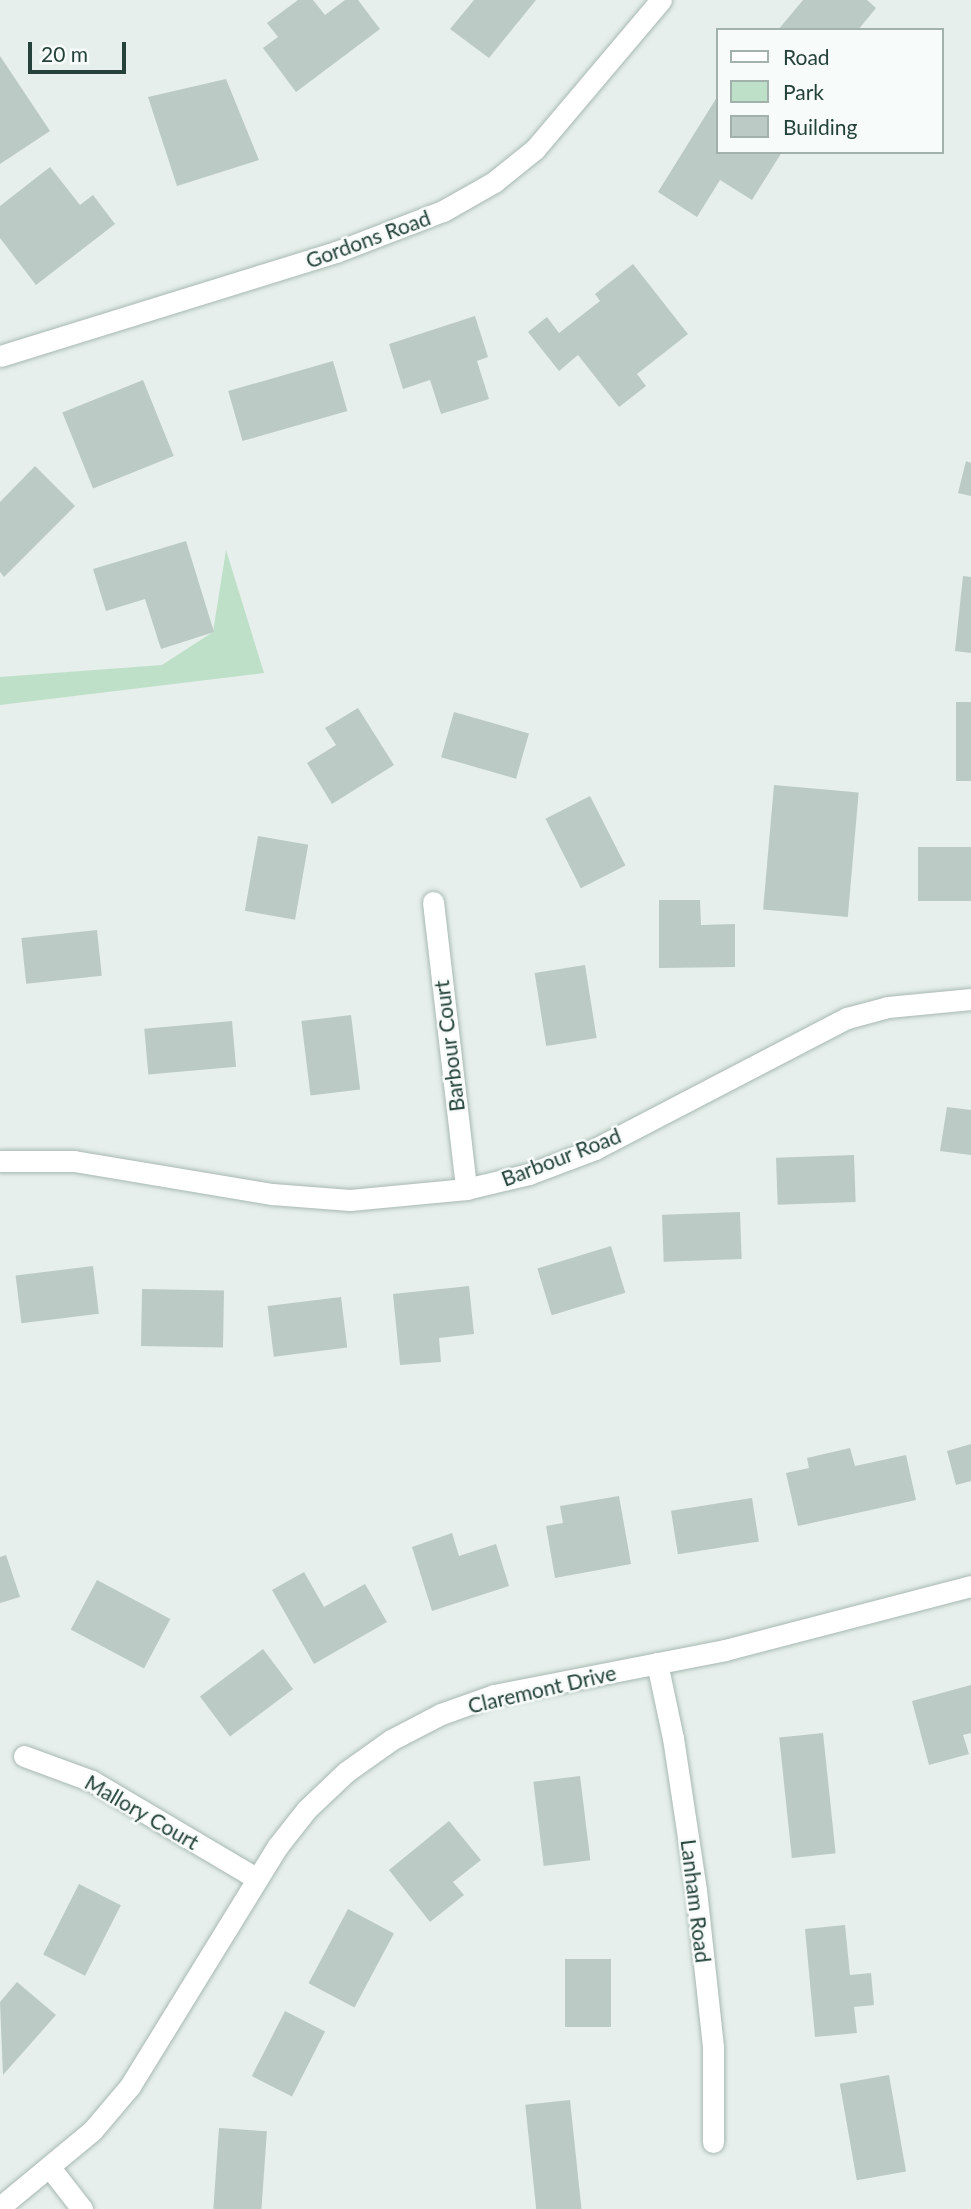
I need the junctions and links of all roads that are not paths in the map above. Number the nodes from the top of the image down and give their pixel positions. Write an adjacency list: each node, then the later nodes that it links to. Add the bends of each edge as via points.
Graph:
1 (661, 0): 2 (street, Gordons Road, via 535,149 494,182 443,211 336,252)
2 (0, 356)
3 (433, 902): 6 (street, Barbour Court)
4 (971, 999): 6 (street, Barbour Road, via 888,1007 847,1018 595,1149 529,1174)
5 (0, 1161): 6 (street, Barbour Road, via 74,1161 272,1194 351,1200)
6 (466, 1189)
7 (971, 1586): 8 (street, Claremont Drive, via 725,1650)
8 (657, 1663): 10 (street, Claremont Drive, via 494,1695 441,1714 391,1740 346,1772 307,1809); 11 (street, Lanham Road, via 696,1891 713,2047)
9 (24, 1756): 10 (street, Mallory Court, via 92,1781)
10 (256, 1878): 12 (street, Claremont Drive, via 130,2086)
11 (713, 2142)
12 (51, 2169): 13 (street, Claremont Drive); 14 (street)
13 (0, 2207)
14 (82, 2209)

